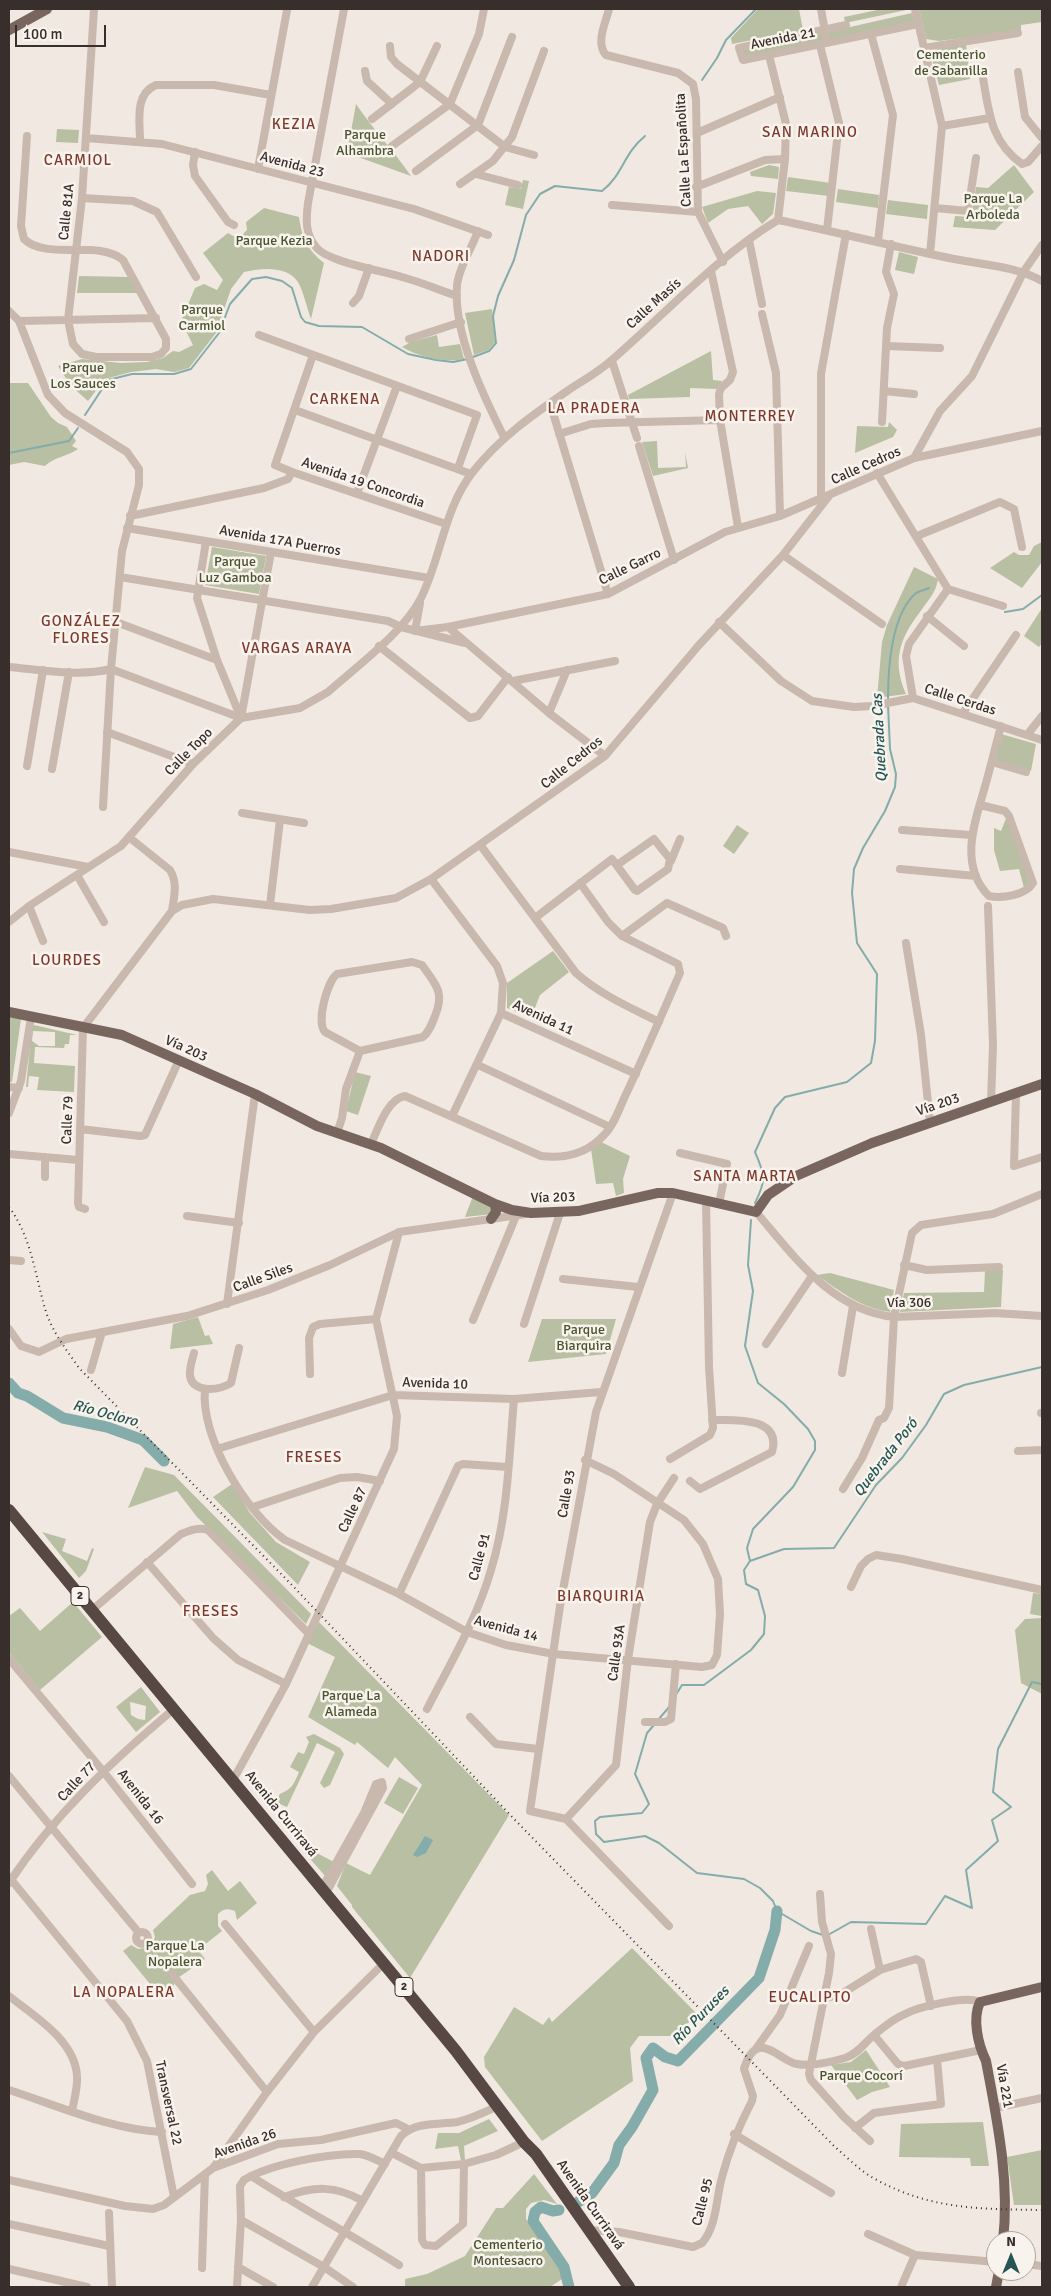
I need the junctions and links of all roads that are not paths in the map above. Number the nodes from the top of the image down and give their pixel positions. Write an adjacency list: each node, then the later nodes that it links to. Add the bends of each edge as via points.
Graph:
1 (47, 9): 11 (main road)
2 (94, 9): 36 (street, Calle 81A)
3 (344, 9): 49 (street)
4 (484, 9): 29 (street, via 478,34)
5 (609, 9): 34 (street, Calle La Españolita, via 602,50 606,55 678,73 688,79 693,84 696,98)
6 (821, 9): 12 (street)
7 (915, 9): 9 (street)
8 (287, 10): 26 (street)
9 (918, 24): 14 (street, Avenida 21); 19 (street)
10 (846, 25): 12 (street, Avenida 21)
11 (9, 30)
12 (825, 30): 16 (street); 21 (street, Avenida 21, via 739,48 743,60)
13 (1018, 33): 19 (street)
14 (871, 34): 16 (street, Avenida 21); 64 (street, via 893,115)
15 (512, 37): 32 (street)
16 (824, 44): 21 (street, Avenida 21); 59 (street, via 839,123)
17 (390, 46): 25 (street, via 391,57)
18 (437, 46): 25 (street)
19 (924, 48): 33 (street)
20 (544, 51): 41 (street, via 518,124)
21 (769, 56): 27 (street)
22 (365, 71): 28 (street, via 367,81)
23 (1018, 72): 37 (street, via 1025,117)
24 (983, 78): 30 (street)
25 (420, 82): 28 (street); 29 (street)
26 (271, 95): 38 (street, via 214,84 164,84 150,88 140,105); 46 (street)
27 (780, 97): 34 (street); 45 (street, via 786,124)
28 (392, 104): 31 (street)
29 (450, 104): 32 (street); 39 (street)
30 (990, 118): 33 (street); 40 (street, via 996,136 1023,164)
31 (372, 119)
32 (478, 125): 41 (street); 47 (street)
33 (942, 126): 55 (street)
34 (697, 133): 52 (street, Calle La Españolita)
35 (26, 136): 67 (street, via 21,226 24,239 30,245)
36 (86, 138): 38 (street, Avenida 23); 53 (street, Calle 81A)
37 (1042, 138)
38 (140, 141): 42 (street, Avenida 23)
39 (392, 146)
40 (1042, 146)
41 (505, 147): 43 (street); 48 (street)
42 (195, 152): 46 (street, Avenida 23); 58 (street, via 195,176 228,222)
43 (534, 155)
44 (976, 158): 55 (street, via 968,211)
45 (785, 159): 52 (street, via 765,160); 57 (street)
46 (258, 169): 49 (street, Avenida 23)
47 (416, 171)
48 (476, 174): 50 (street); 51 (street)
49 (312, 183): 60 (street, Avenida 23, via 414,209); 70 (street, via 307,229 317,249 328,256)
50 (460, 184)
51 (518, 185)
52 (696, 188): 56 (street, Calle La Españolita)
53 (82, 198): 67 (street, Calle 81A); 73 (street, via 133,201 157,212)
54 (612, 205): 56 (street)
55 (935, 208): 68 (street)
56 (698, 212): 69 (street, Calle La Españolita)
57 (778, 220): 59 (street); 63 (street, Calle Masís)
58 (234, 225)
59 (827, 230): 61 (street)
60 (478, 231): 62 (street, Avenida 23); 75 (street, via 458,278)
61 (846, 234): 64 (street); 108 (street, via 821,374)
62 (488, 235)
63 (749, 240): 69 (street, Calle Masís); 77 (street)
64 (878, 241): 65 (street)
65 (891, 244): 68 (street); 86 (street, via 886,272 894,294)
66 (1042, 245): 72 (street)
67 (76, 250): 80 (street, via 118,256 128,267); 81 (street, Calle 81A)
68 (930, 254): 72 (street)
69 (723, 262): 71 (street, Calle Masís)
70 (369, 268): 75 (street); 76 (street, via 359,296)
71 (711, 271): 89 (street, Calle Masís); 95 (street, via 733,372 719,394)
72 (1024, 271): 74 (street); 102 (street, via 972,376 940,411)
73 (196, 276)
74 (1042, 282)
75 (457, 296): 83 (street)
76 (353, 303)
77 (762, 304)
78 (9, 311): 82 (street)
79 (762, 314): 110 (street, via 776,373)
80 (156, 318): 81 (street); 81 (street, Calle 81A, via 166,339 164,352 152,357 82,354 73,344)
81 (68, 320): 82 (street)
82 (18, 321): 109 (street, via 48,395 65,412 118,445 134,461 139,485)
83 (461, 322): 85 (street); 100 (street, via 479,388)
84 (258, 335): 88 (street)
85 (409, 339)
86 (886, 346): 87 (street); 91 (street)
87 (940, 348)
88 (312, 355): 90 (street); 94 (street)
89 (612, 361): 93 (street, Calle Masís); 96 (street)
90 (397, 386): 101 (street); 103 (street, via 477,415)
91 (884, 391): 92 (street); 97 (street)
92 (914, 394)
93 (550, 403): 99 (street); 100 (street, Calle Masís)
94 (295, 410): 101 (street); 104 (street, via 275,465)
95 (720, 420): 96 (street); 112 (street)
96 (632, 422): 99 (street, via 591,424); 119 (street)
97 (882, 422)
98 (1042, 431): 102 (street, Calle Cedros)
99 (559, 434): 124 (street)
100 (504, 437): 106 (street, Calle Masís)
101 (377, 439): 103 (street); 107 (street)
102 (914, 458): 105 (street, Calle Cedros)
103 (458, 468): 106 (street)
104 (292, 472): 107 (street, Avenida 19 Concordia); 109 (street, Avenida 19 Concordia, via 280,484)
105 (877, 473): 108 (street, Calle Cedros); 114 (street)
106 (471, 474): 111 (street, Calle Masís)
107 (357, 494): 111 (street, Avenida 19 Concordia)
108 (825, 497): 110 (street, Calle Garro); 118 (street, Calle Cedros)
109 (130, 516): 113 (street)
110 (780, 516): 112 (street, Calle Garro)
111 (446, 524): 121 (street, Calle Masís)
112 (738, 527): 119 (street, Calle Garro)
113 (128, 528): 115 (street, Avenida 17A Puerros); 120 (street)
114 (917, 536): 116 (street, via 1000,502 1014,509); 122 (street)
115 (206, 540): 117 (street, Avenida 17A Puerros); 123 (street)
116 (1022, 546)
117 (271, 552): 121 (street, Avenida 17A Puerros); 126 (street)
118 (783, 555): 130 (street, Calle Cedros); 131 (street)
119 (674, 560): 124 (street, Calle Garro)
120 (120, 577): 123 (street, Calle Garro); 129 (street)
121 (429, 578): 125 (street, Calle Masís)
122 (948, 589): 127 (street); 128 (street)
123 (198, 590): 126 (street, Calle Garro); 139 (street, via 196,598)
124 (608, 594): 133 (street, Calle Garro)
125 (420, 599): 132 (street, Calle Masís); 134 (street)
126 (262, 601): 132 (street, Calle Garro, via 388,621); 151 (street)
127 (1003, 606)
128 (927, 616): 138 (street); 147 (street, via 909,644 906,656)
129 (116, 622): 139 (street); 142 (street)
130 (720, 622): 147 (street, Calle Cerdas, via 781,682 812,701 854,707); 156 (street, Calle Cedros)
131 (882, 624)
132 (401, 627): 134 (street, Calle Garro); 137 (street)
133 (448, 627): 134 (street, Calle Garro); 136 (street)
134 (415, 631): 136 (street)
135 (1016, 635): 149 (street)
136 (466, 644): 146 (street)
137 (379, 646): 146 (street, via 472,719); 151 (street, via 316,700 300,708)
138 (964, 646)
139 (217, 660): 151 (street)
140 (614, 660): 144 (street)
141 (9, 667): 143 (street)
142 (111, 669): 145 (street, via 98,673); 151 (street); 153 (street)
143 (43, 670): 145 (street); 159 (street)
144 (567, 670): 146 (street); 148 (street)
145 (69, 672): 160 (street)
146 (510, 679): 148 (street)
147 (913, 698): 149 (street, Calle Cerdas)
148 (549, 712): 156 (street)
149 (962, 713): 152 (street, Calle Cerdas)
150 (1042, 716): 154 (street)
151 (241, 718): 158 (street, Calle Topo)
152 (1001, 726): 154 (street, Calle Cerdas); 157 (street)
153 (107, 732): 158 (street); 163 (street)
154 (1027, 735): 155 (street, Calle Cerdas)
155 (1042, 740)
156 (606, 756): 171 (street, Calle Cedros)
157 (992, 762): 161 (street); 162 (street)
158 (193, 764): 169 (street, Calle Topo)
159 (27, 766)
160 (52, 769)
161 (1026, 772)
162 (980, 804): 168 (street); 178 (street, via 1005,811 1009,816 1033,883 1020,893 992,897)
163 (103, 807)
164 (242, 813): 165 (street)
165 (280, 820): 166 (street); 181 (street)
166 (304, 823)
167 (902, 830): 168 (street)
168 (971, 835): 178 (street)
169 (130, 838): 175 (street, Calle Topo); 184 (street, via 173,875)
170 (680, 839): 174 (street)
171 (481, 846): 179 (street, Calle Cedros); 185 (street)
172 (9, 852): 175 (street)
173 (614, 862): 174 (street, via 654,839 670,856); 174 (street, via 637,891 668,869); 180 (street)
174 (670, 862)
175 (88, 868): 177 (street, Calle Topo)
176 (900, 869): 178 (street)
177 (77, 875): 182 (street, Calle Topo); 187 (street)
178 (976, 876)
179 (431, 879): 181 (street, Calle Cedros, via 403,896 371,903 319,910); 193 (street, Avenida 11, via 497,966 504,983)
180 (580, 883): 185 (street); 188 (street)
181 (270, 905): 184 (street, Calle Cedros, via 212,899 182,905)
182 (29, 906): 186 (street, Calle Topo); 190 (street)
183 (988, 906): 206 (street, via 993,1045)
184 (172, 911): 196 (street)
185 (535, 918): 195 (street, via 576,972 594,988)
186 (9, 922)
187 (104, 922)
188 (622, 936): 189 (street, via 666,903 723,928); 195 (street, via 678,964 680,968)
189 (726, 936)
190 (42, 942)
191 (906, 943): 209 (street, via 921,1035)
192 (9, 1012): 194 (main road, Vía 203)
193 (501, 1012): 199 (street); 200 (street, Avenida 11)
194 (32, 1017): 196 (main road, Vía 203); 203 (street)
195 (659, 1022): 200 (street)
196 (83, 1028): 198 (main road, Vía 203, via 122,1035); 211 (street, Calle 79)
197 (360, 1052): 197 (street, via 419,1039 427,1034 440,1004 440,995 422,965 394,965 334,976 320,1017 321,1028); 212 (street, via 346,1089)
198 (179, 1060): 204 (main road, Vía 203); 211 (street, via 145,1135)
199 (478, 1065): 208 (street); 210 (street)
200 (636, 1074): 210 (street)
201 (1042, 1084): 205 (main road, Vía 203)
202 (9, 1087): 203 (street)
203 (19, 1088): 207 (street)
204 (255, 1094): 212 (main road, Vía 203); 232 (street)
205 (1016, 1094): 206 (main road, Vía 203); 217 (street, via 1014,1166)
206 (991, 1102): 209 (main road, Vía 203)
207 (9, 1113)
208 (452, 1116): 210 (street, via 532,1153 552,1157 582,1152); 213 (street, via 405,1096 396,1099)
209 (930, 1122): 227 (main road, Vía 203, via 796,1176 768,1195)
210 (610, 1127)
211 (80, 1129): 218 (street, Calle 79)
212 (337, 1133): 213 (main road, Vía 203)
213 (371, 1144): 223 (main road, Vía 203)
214 (680, 1153): 224 (street, via 727,1164)
215 (9, 1154): 216 (street)
216 (45, 1157): 218 (street); 219 (street)
217 (1042, 1157)
218 (78, 1160): 225 (street, Calle 79, via 78,1203)
219 (45, 1177)
220 (673, 1193): 222 (main road, Vía 203); 226 (main road, Vía 203, via 644,1194 586,1210); 240 (street, Calle 93)
221 (1042, 1194): 236 (street, via 993,1214 915,1228)
222 (706, 1201): 224 (main road, Vía 203); 260 (street)
223 (495, 1204): 228 (main road, Vía 203); 231 (main road, via 496,1212)
224 (719, 1204): 227 (main road, Vía 203)
225 (85, 1209)
226 (560, 1212): 228 (main road, Vía 203); 247 (street)
227 (756, 1212): 238 (street, Vía 306)
228 (531, 1213): 230 (street, Calle Siles)
229 (187, 1216): 232 (street)
230 (516, 1216): 231 (street, Calle Siles); 246 (street)
231 (491, 1219): 233 (street, Calle Siles)
232 (239, 1223): 241 (street)
233 (399, 1232): 241 (street, Calle Siles, via 330,1265); 245 (street, Calle 87)
234 (9, 1260): 235 (street)
235 (21, 1261)
236 (904, 1265): 237 (street, via 926,1270); 244 (street)
237 (999, 1267)
238 (812, 1276): 242 (street, Vía 306); 250 (street)
239 (563, 1279): 240 (street)
240 (638, 1287): 257 (street, Calle 93)
241 (227, 1304): 249 (street, Calle Siles, via 187,1316)
242 (853, 1306): 244 (street, Vía 306); 254 (street)
243 (1042, 1316): 244 (street, Vía 306, via 995,1313)
244 (894, 1317): 270 (street, via 889,1408 884,1418 879,1420)
245 (376, 1319): 255 (street, via 313,1327 309,1338); 258 (street, Calle 87)
246 (473, 1320)
247 (524, 1324)
248 (9, 1329): 249 (street, Calle Siles, via 21,1346 40,1352 66,1339)
249 (102, 1332): 253 (street)
250 (766, 1344)
251 (239, 1348): 256 (street, via 230,1382 226,1386)
252 (194, 1353): 256 (street, via 190,1379)
253 (90, 1370)
254 (842, 1373)
255 (310, 1374)
256 (205, 1389): 261 (street, Avenida 14, via 204,1410)
257 (601, 1392): 259 (street, Avenida 10); 265 (street, Calle 93)
258 (393, 1395): 259 (street, Avenida 10); 261 (street, Avenida 10); 268 (street, Calle 87, via 397,1416 396,1438)
259 (514, 1399): 266 (street, Calle 91)
260 (712, 1420): 264 (street, via 710,1435); 269 (street, via 755,1421 763,1425 772,1439 772,1452 700,1489)
261 (217, 1449): 272 (street, Avenida 14)
262 (1042, 1450): 263 (street)
263 (1018, 1451)
264 (670, 1459)
265 (585, 1460): 271 (street, via 614,1474); 282 (street, Calle 93)
266 (508, 1467): 278 (street, via 458,1466); 280 (street, Calle 91, via 504,1508 491,1570)
267 (674, 1478): 271 (street, Calle 93A)
268 (380, 1481): 272 (street, via 340,1478); 275 (street, Calle 87)
269 (690, 1481)
270 (843, 1490)
271 (657, 1504): 284 (street, Calle 93A, via 650,1522); 285 (street, Avenida 14, via 684,1520 703,1544 718,1579 717,1655 712,1665)
272 (253, 1507): 275 (street, Avenida 14, via 285,1540)
273 (9, 1510): 279 (highway, Avenida Curriravá / 2)
274 (147, 1562): 279 (street); 281 (street, via 181,1534 192,1529 208,1530); 286 (street, via 225,1649 238,1660)
275 (339, 1568): 278 (street, Avenida 14); 281 (street, Calle 87)
276 (850, 1587): 277 (street, via 861,1566 876,1555)
277 (1042, 1590)
278 (398, 1594): 280 (street, Avenida 14)
279 (92, 1610): 287 (highway, Avenida Curriravá / 2)
280 (467, 1632): 282 (street, Avenida 14, via 506,1645); 288 (street, Calle 91)
281 (309, 1634): 286 (street, Calle 87)
282 (554, 1654): 284 (street, Avenida 14); 291 (street, Calle 93)
283 (9, 1659): 292 (street, Avenida 16)
284 (628, 1659): 285 (street, Avenida 14); 296 (street, Calle 93A, via 616,1765)
285 (676, 1664): 290 (street, via 671,1720)
286 (286, 1684): 294 (street, Calle 87)
287 (174, 1709): 292 (street, Calle 77); 294 (highway, Avenida Curriravá / 2)
288 (427, 1709)
289 (470, 1717): 291 (street, via 496,1744)
290 (645, 1722)
291 (538, 1749): 296 (street, Calle 93, via 530,1811)
292 (103, 1771): 297 (street, Calle 77); 299 (street, Avenida 16)
293 (9, 1776): 297 (street)
294 (233, 1780): 300 (highway, Avenida Curriravá / 2)
295 (366, 1814): 300 (street)
296 (566, 1819): 303 (street)
297 (52, 1826): 298 (street, Calle 77); 305 (street)
298 (9, 1880): 329 (street, Transversal 22, via 127,2021 147,2061)
299 (192, 1884)
300 (324, 1891): 307 (highway, Avenida Curriravá / 2)
301 (820, 1894): 312 (street, via 822,1922 831,1954)
302 (225, 1924): 315 (street)
303 (669, 1926)
304 (871, 1929): 308 (street)
305 (139, 1933)
306 (809, 1946): 318 (street, via 780,2015)
307 (384, 1963): 315 (street); 324 (highway, Avenida Curriravá / 2)
308 (880, 1970): 312 (street, via 843,1993); 314 (street, via 916,1960 921,1962)
309 (172, 1974): 322 (street)
310 (1042, 1987): 313 (main road)
311 (9, 1996): 326 (street, via 59,2037 72,2058 78,2077)
312 (824, 1999): 320 (street)
313 (980, 2002): 314 (street, via 965,1999); 317 (main road, Vía 221, via 976,2011)
314 (931, 2006): 316 (street, via 903,2014)
315 (314, 2032): 322 (street)
316 (874, 2035): 319 (street, via 898,2064 904,2066); 320 (street, via 851,2056)
317 (981, 2050): 319 (street); 325 (main road, Vía 221)
318 (751, 2055): 320 (street, via 769,2048 791,2063); 330 (street, Calle 95, via 744,2069 752,2101)
319 (937, 2059): 327 (street, via 941,2104 874,2113)
320 (810, 2065): 327 (street, via 811,2080)
321 (9, 2090): 326 (street)
322 (267, 2092): 336 (street)
323 (1042, 2098): 325 (street)
324 (498, 2106): 328 (street, Avenida 26, via 459,2121 429,2123); 332 (highway, Avenida Curriravá / 2)
325 (995, 2108): 350 (main road, Vía 221, via 1006,2194)
326 (72, 2111): 329 (street, via 137,2131)
327 (855, 2128): 331 (street)
328 (408, 2129): 333 (street); 336 (street, Avenida 26, via 396,2123 321,2140 278,2144)
329 (162, 2132): 342 (street, Transversal 22)
330 (734, 2134): 341 (street); 348 (street, Calle 95, via 713,2223 702,2243 693,2247 619,2232)
331 (870, 2141)
332 (524, 2142): 335 (street, via 496,2155); 348 (highway, Avenida Curriravá / 2, via 536,2154); 366 (highway, Avenida Curriravá / 2, via 528,2155)
333 (392, 2153): 334 (street); 337 (street)
334 (385, 2164): 339 (street, via 362,2154 349,2155 290,2162); 344 (street)
335 (464, 2164): 337 (street); 337 (street, via 465,2217 460,2228 436,2246 427,2247 422,2240)
336 (213, 2168): 338 (street, Avenida 26)
337 (421, 2168)
338 (205, 2174): 342 (street, Avenida 26); 358 (street)
339 (250, 2176): 343 (street); 346 (street, via 240,2186)
340 (9, 2180): 342 (street, Avenida 26, via 139,2209 164,2205)
341 (830, 2193)
342 (174, 2197)
343 (284, 2197): 344 (street, via 300,2191 329,2189 344,2190); 349 (street)
344 (363, 2202): 349 (street)
345 (109, 2213): 352 (street)
346 (241, 2220): 356 (street); 357 (street)
347 (9, 2224): 352 (street)
348 (589, 2230): 367 (highway, Avenida Curriravá / 2)
349 (346, 2231): 355 (street); 357 (street)
350 (1004, 2231)
351 (868, 2234): 353 (street)
352 (109, 2246): 361 (street)
353 (915, 2255): 354 (street); 368 (street)
354 (986, 2261)
355 (399, 2265)
356 (238, 2267): 362 (street); 363 (street)
357 (324, 2267): 364 (street); 365 (street)
358 (202, 2268)
359 (9, 2269): 360 (street)
360 (87, 2287)
361 (112, 2287)
362 (237, 2287)
363 (273, 2287)
364 (312, 2287)
365 (353, 2287)
366 (620, 2287)
367 (628, 2287)
368 (901, 2287)

